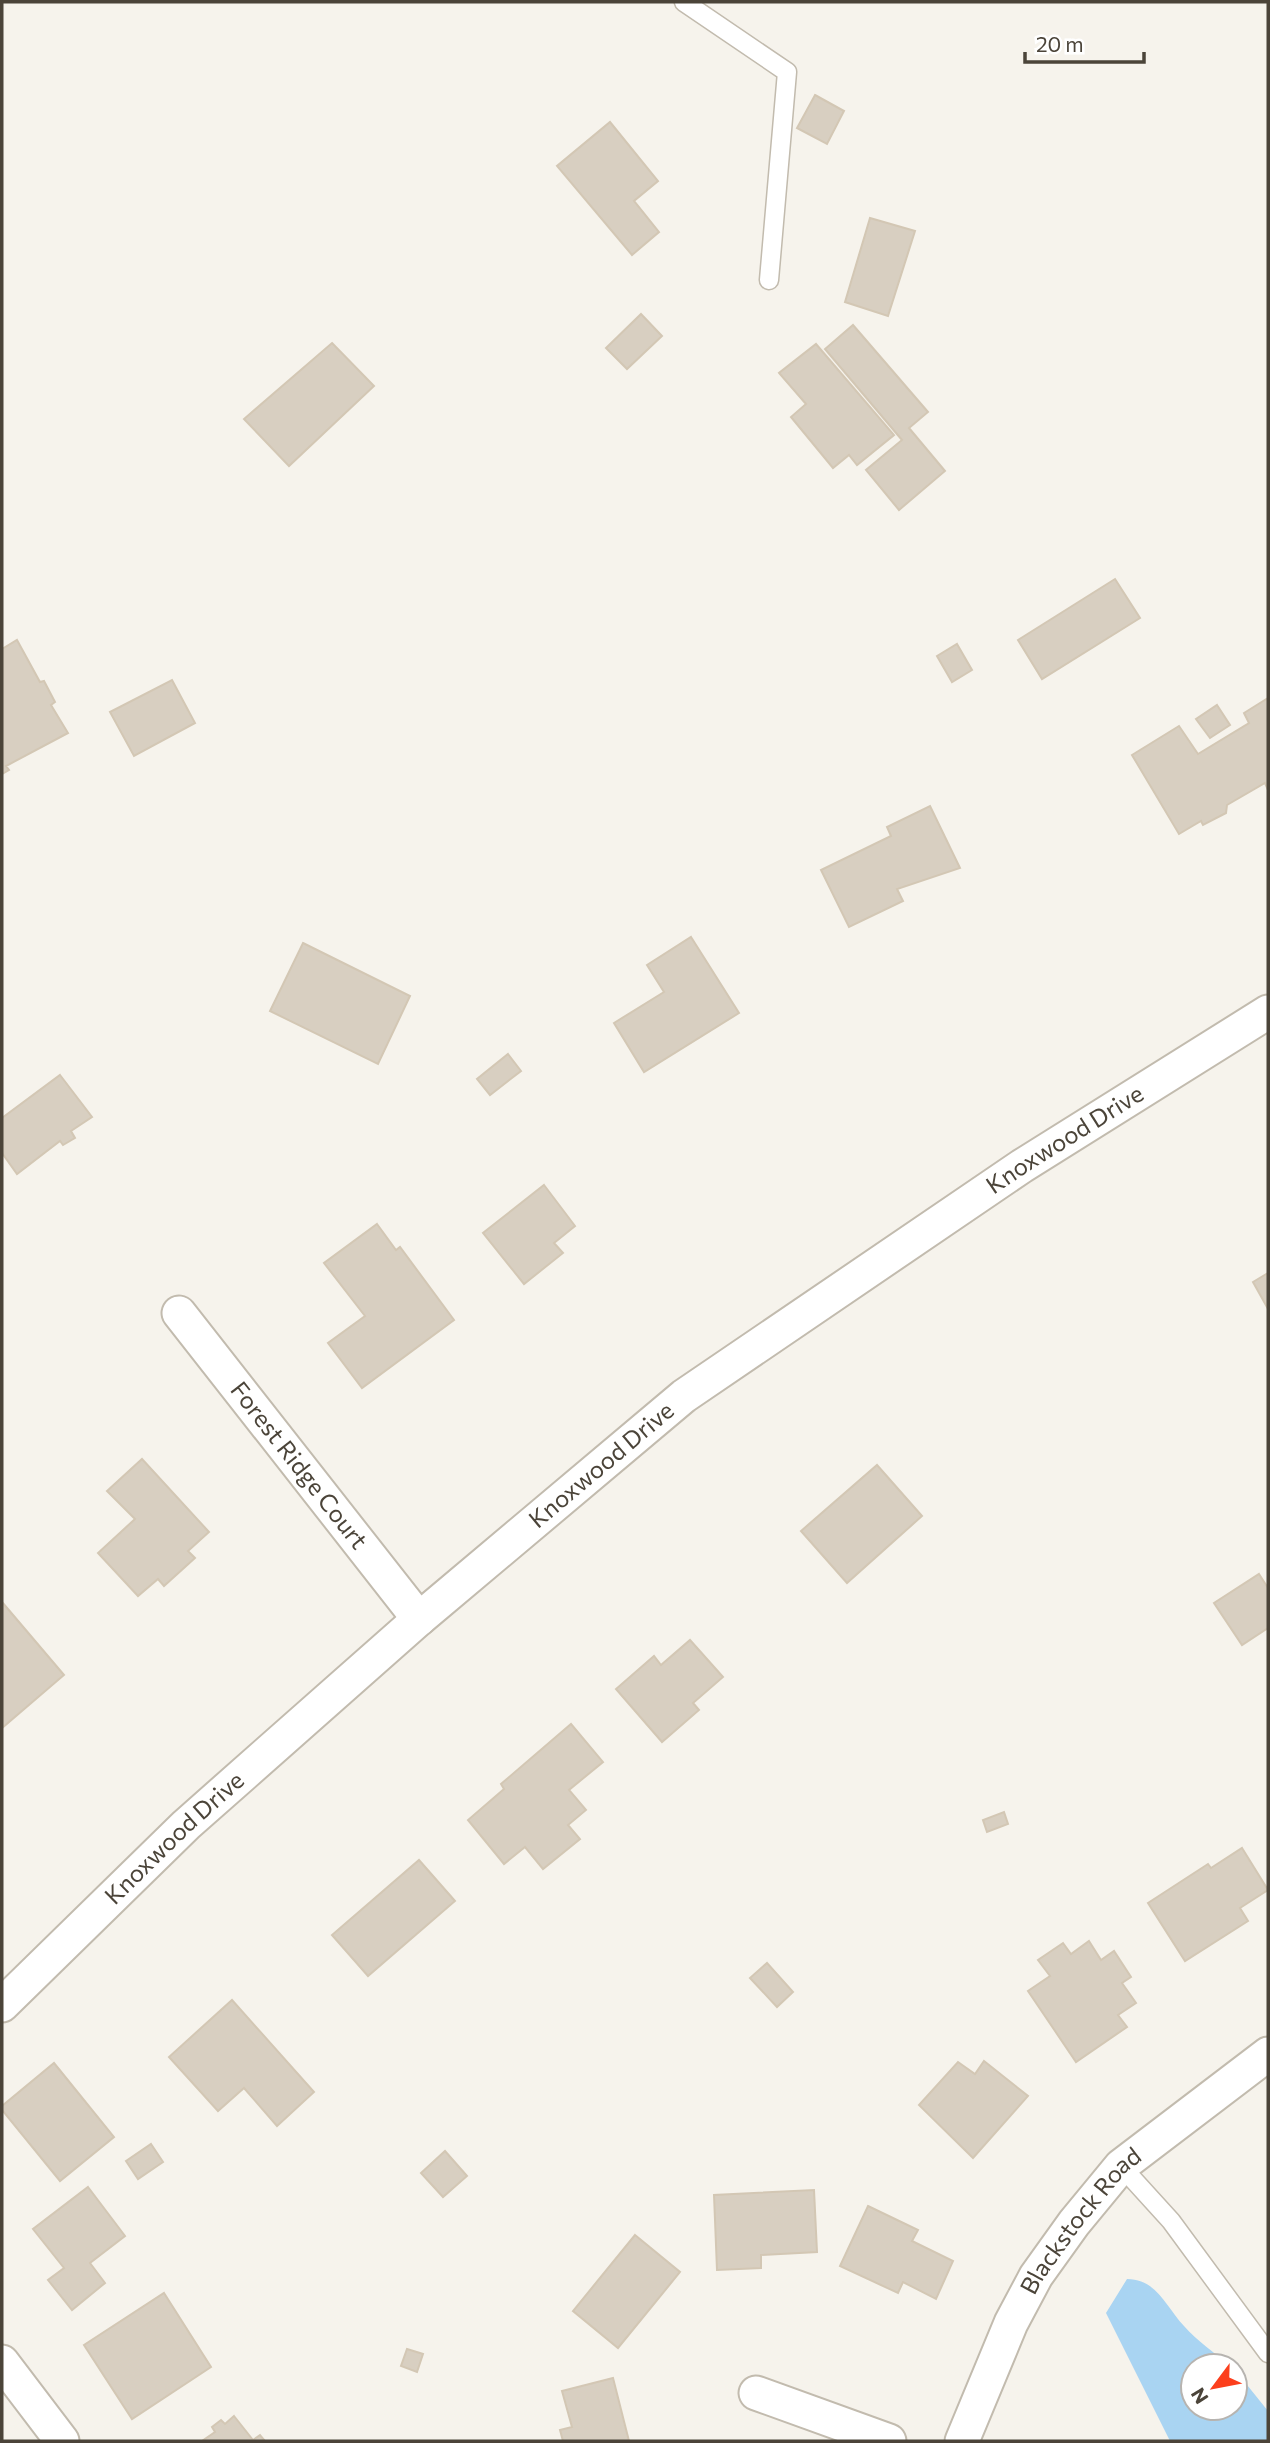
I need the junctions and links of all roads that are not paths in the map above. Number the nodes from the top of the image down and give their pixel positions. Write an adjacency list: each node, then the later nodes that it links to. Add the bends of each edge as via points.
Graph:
1 (684, 2): 2 (lane, via 787,72)
2 (769, 279)
3 (1268, 1012): 5 (street, Knoxwood Drive, via 1010,1174 684,1396)
4 (179, 1313): 5 (street, Forest Ridge Court)
5 (419, 1619): 6 (street, Knoxwood Drive, via 186,1825)
6 (2, 2005)
7 (1268, 2054): 8 (street, Blackstock Road)
8 (1121, 2166): 9 (lane, via 1171,2221); 14 (street, Blackstock Road, via 1036,2276)
9 (1268, 2353)
10 (2, 2362): 12 (street)
11 (756, 2393): 13 (street)
12 (62, 2441)
13 (889, 2441)
14 (962, 2441)

